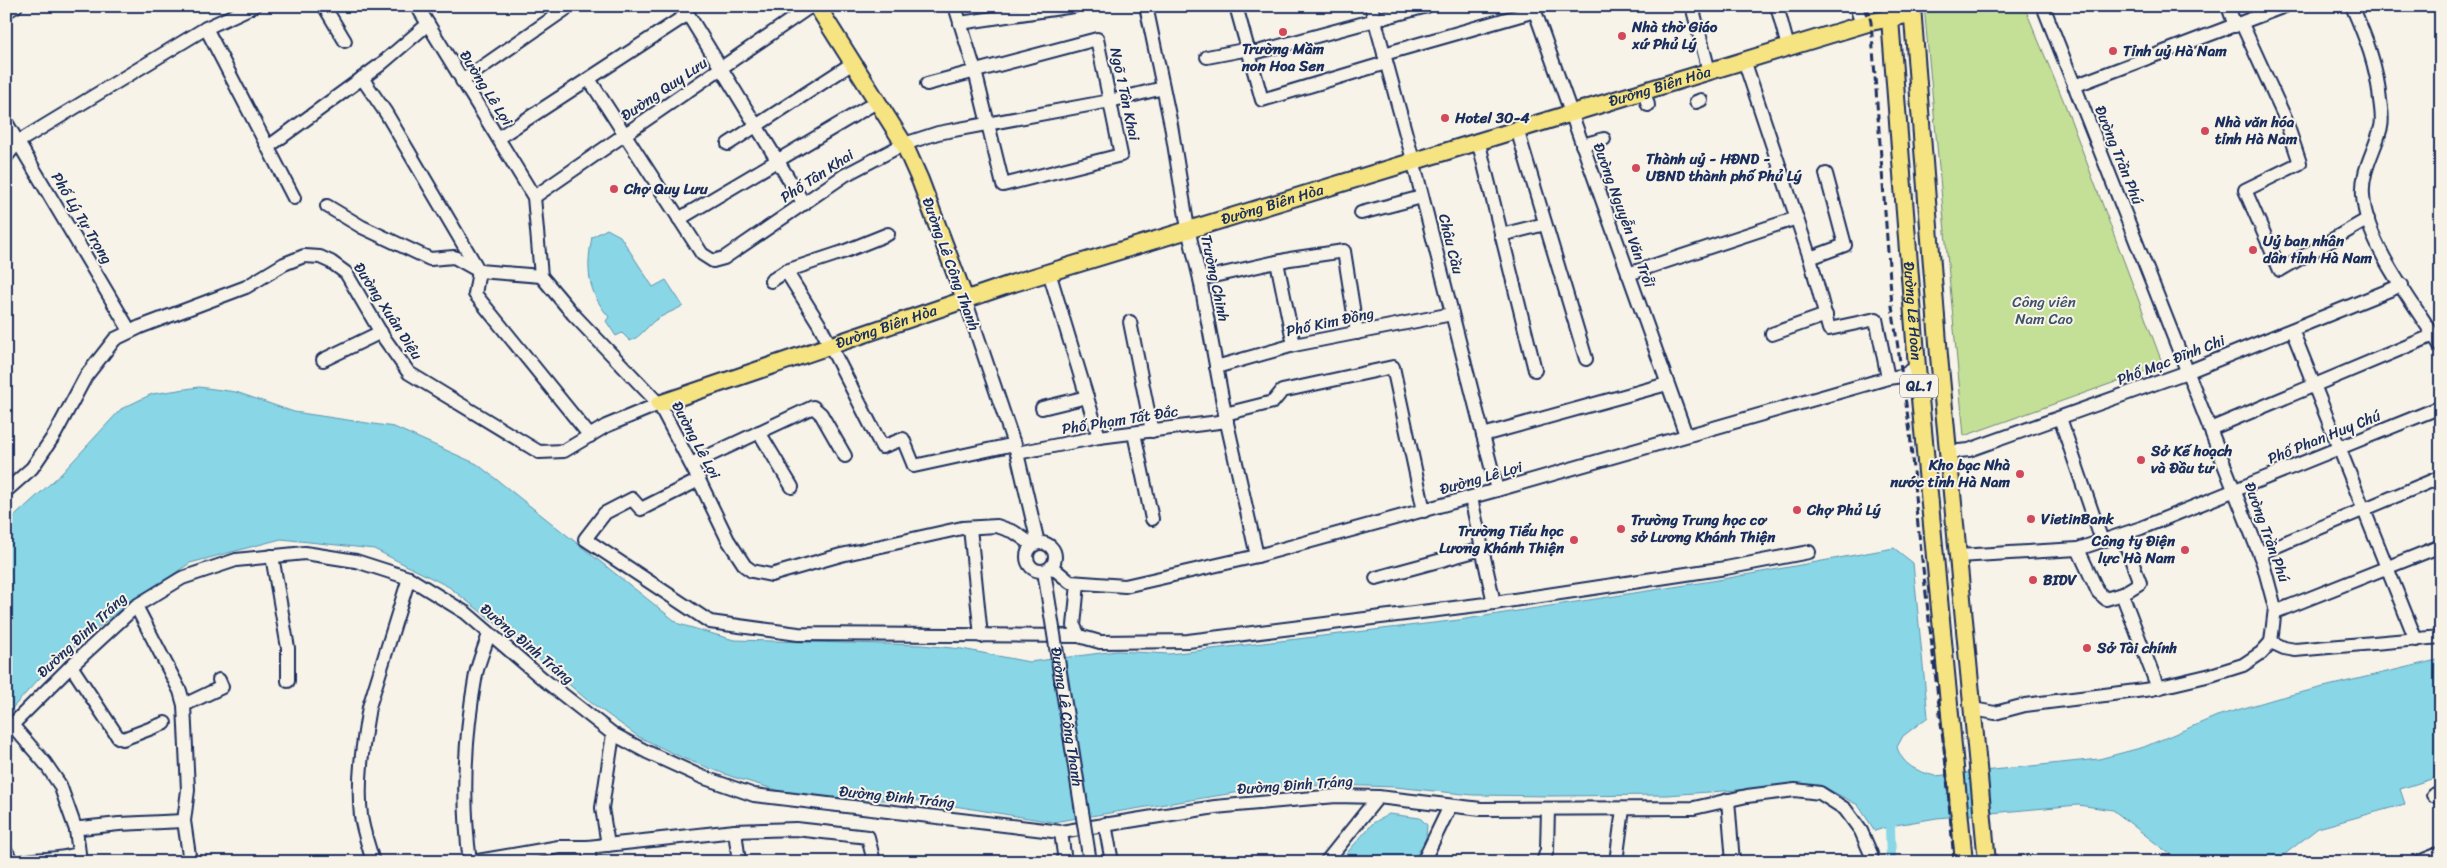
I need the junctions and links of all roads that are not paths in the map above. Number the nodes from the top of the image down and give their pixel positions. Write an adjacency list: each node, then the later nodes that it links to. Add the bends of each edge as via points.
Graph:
1 (16, 6): 24 (street)
2 (324, 6): 32 (street)
3 (417, 6): 28 (street, Đường Lê Lợi)
4 (570, 6): 44 (street)
5 (812, 6): 39 (street, Đường Quy Lưu)
6 (817, 6): 38 (main road, Đường Lê Công Thanh)
7 (955, 6): 27 (street)
8 (1074, 6): 27 (street)
9 (1146, 6): 47 (street, Trường Chinh)
10 (1236, 6): 34 (street)
11 (1371, 6): 26 (street, Châu Cầu)
12 (1427, 6): 26 (street)
13 (1692, 6): 40 (street)
14 (1777, 6): 33 (street)
15 (1856, 6): 29 (street)
16 (2043, 6): 46 (street, Đường Trần Phú)
17 (2228, 6): 30 (street)
18 (2285, 6): 30 (street)
19 (2352, 6): 76 (street, via 2374,59 2381,110 2381,125 2366,164 2363,195)
20 (246, 8): 31 (street)
21 (1534, 9): 36 (street); 50 (street, Đường Nguyễn Văn Trỗi)
22 (685, 10): 39 (street); 43 (street)
23 (1912, 10): 25 (main road, Đường Biên Hòa); 106 (main road, Đường Lê Hoàn / QL.1)
24 (6, 12)
25 (1889, 12): 29 (main road, Đường Biên Hòa); 107 (main road, Đường Lê Hoàn / QL.1)
26 (1374, 20): 34 (street); 36 (street, Châu Cầu)
27 (960, 23): 41 (street)
28 (428, 24): 42 (street); 44 (street, Đường Lê Lợi)
29 (1862, 25): 33 (main road, Đường Biên Hòa)
30 (2239, 25): 46 (street); 76 (street, via 2285,118 2300,163 2245,190 2280,270)
31 (206, 28): 59 (street); 63 (street)
32 (344, 41)
33 (1788, 47): 37 (main road, Đường Biên Hòa)
34 (1249, 52): 35 (street); 36 (street, via 1262,100)
35 (1207, 58)
36 (1385, 59): 66 (street, Châu Cầu)
37 (1744, 60): 40 (main road, Đường Biên Hòa); 74 (street)
38 (853, 63): 48 (main road, Đường Lê Công Thanh); 53 (street)
39 (722, 68): 53 (street); 55 (street, Đường Quy Lưu)
40 (1709, 71): 50 (main road, Đường Biên Hòa, via 1646,98)
41 (975, 72): 45 (street); 49 (street, Ngõ 1 Tân Khai, via 1097,39); 52 (street)
42 (362, 78): 63 (street); 83 (street)
43 (589, 79): 55 (street, Phố Tân Khai); 56 (street)
44 (462, 81): 56 (street, Đường Lê Lợi)
45 (927, 84)
46 (2074, 86): 110 (street, Đường Trần Phú)
47 (1163, 88): 49 (street, Phố Tân Khai); 78 (street, Trường Chinh)
48 (878, 100): 61 (main road, Đường Lê Công Thanh); 65 (street)
49 (1110, 101): 52 (street, Phố Tân Khai); 52 (street, Ngõ 1 Tân Khai, via 1121,155 1003,185)
50 (1570, 113): 54 (main road, Đường Biên Hòa); 62 (street, Đường Nguyễn Văn Trỗi)
51 (6, 122): 59 (street, Phố Lý Tự Trọng)
52 (989, 123): 61 (street, Phố Tân Khai, via 938,133)
53 (757, 126): 60 (street); 65 (street)
54 (1517, 129): 58 (main road, Đường Biên Hòa); 77 (street)
55 (624, 136): 69 (street, Đường Quy Lưu); 75 (street, Phố Tân Khai)
56 (498, 138): 69 (street, Đường Lê Lợi)
57 (1604, 139): 62 (street)
58 (1478, 140): 66 (main road, Đường Biên Hòa); 80 (street)
59 (18, 142): 64 (street); 96 (street, Phố Lý Tự Trọng)
60 (728, 144)
61 (904, 144): 71 (street, Phố Tân Khai, via 845,175); 91 (main road, Đường Lê Công Thanh)
62 (1582, 145): 86 (street, Đường Nguyễn Văn Trỗi)
63 (268, 147): 70 (street)
64 (6, 156)
65 (777, 160): 71 (street); 75 (street)
66 (1413, 160): 68 (street, Châu Cầu); 78 (main road, Đường Biên Hòa)
67 (1826, 174): 81 (street, via 1844,245)
68 (1422, 196): 73 (street); 92 (street, Châu Cầu)
69 (534, 197): 87 (street, Đường Lê Lợi)
70 (294, 198)
71 (804, 204): 75 (street, Phố Tân Khai, via 724,258 713,261 702,254)
72 (327, 206): 83 (street, via 362,227 430,259 454,257)
73 (1361, 213)
74 (1797, 218): 81 (street); 86 (street)
75 (679, 219)
76 (2368, 219): 90 (street, via 2377,245)
77 (1545, 224): 80 (street); 104 (street)
78 (1188, 229): 85 (main road, Đường Biên Hòa); 88 (street, Trường Chinh)
79 (888, 234): 84 (street)
80 (1502, 235): 109 (street)
81 (1810, 258): 93 (street)
82 (1277, 262): 88 (street); 98 (street, via 1344,251); 101 (street)
83 (479, 271): 87 (street); 126 (street, via 475,294)
84 (786, 271): 89 (street); 102 (street)
85 (1049, 272): 91 (main road, Đường Biên Hòa); 114 (street)
86 (1628, 274): 112 (street, Đường Nguyễn Văn Trỗi)
87 (541, 276): 115 (street, Đường Lê Lợi)
88 (1200, 278): 108 (street, Trường Chinh)
89 (771, 281)
90 (2402, 285): 95 (street, Phố Mạc Đĩnh Chi); 100 (street)
91 (965, 299): 102 (main road, Đường Biên Hòa); 128 (street, Đường Lê Công Thanh)
92 (1452, 314): 98 (street, Phố Kim Đồng); 124 (street, Châu Cầu)
93 (1826, 315): 99 (street); 111 (street, via 1830,330 1876,319)
94 (1130, 322): 121 (street)
95 (2292, 330): 110 (street, Phố Mạc Đĩnh Chi); 113 (street)
96 (130, 331): 97 (street, Đường Xuân Diệu, via 246,287 304,256 320,258 340,267); 138 (street, Đường Xuân Diệu, via 115,339 86,376 55,434 32,468)
97 (381, 332): 105 (street); 126 (street, Đường Xuân Diệu, via 409,373 539,452 564,451)
98 (1357, 333): 101 (street, Phố Kim Đồng)
99 (1772, 334)
100 (2434, 335): 103 (street); 113 (street)
101 (1294, 345): 108 (street, Phố Kim Đồng)
102 (829, 346): 115 (main road, Đường Biên Hòa); 128 (street, Phố Phạm Tất Đắc, via 882,447 904,439 914,466)
103 (2441, 347)
104 (1586, 359)
105 (323, 360)
106 (1940, 364): 107 (main road); 130 (main road, Đường Lê Hoàn / QL.1)
107 (1917, 366): 111 (street, Đường Lê Lợi, via 1902,376); 176 (main road, Đường Lê Hoàn / QL.1)
108 (1216, 367): 118 (street, Trường Chinh)
109 (1535, 370)
110 (2187, 372): 119 (street, Phố Mạc Đĩnh Chi); 120 (street, Đường Trần Phú)
111 (1888, 378): 125 (street, Đường Lê Lợi)
112 (1667, 384): 124 (street); 125 (street, Đường Nguyễn Văn Trỗi)
113 (2314, 385): 120 (street); 129 (street)
114 (1086, 397): 117 (street); 127 (street)
115 (658, 404): 126 (street, Đường Xuân Diệu); 132 (street, Đường Lê Lợi)
116 (2441, 407): 129 (street, Phố Phan Huy Chú)
117 (1042, 408)
118 (1226, 417): 121 (street, Phố Phạm Tất Đắc); 141 (street, Phố Phạm Tất Đắc, via 1273,402 1282,391 1393,367); 153 (street, Trường Chinh)
119 (2060, 418): 130 (street, Phố Mạc Đĩnh Chi, via 1969,450); 145 (street)
120 (2210, 429): 137 (street, Đường Trần Phú)
121 (1152, 430): 123 (street, Phố Phạm Tất Đắc)
122 (759, 432): 131 (street, via 813,407 821,414); 132 (street); 135 (street)
123 (1134, 433): 127 (street, Phố Phạm Tất Đắc); 142 (street)
124 (1483, 435): 136 (street, Châu Cầu)
125 (1686, 435): 136 (street, Đường Lê Lợi)
126 (590, 436)
127 (1099, 438): 128 (street, Phố Phạm Tất Đắc)
128 (1016, 448): 146 (street, Đường Lê Công Thanh)
129 (2341, 448): 137 (street, Phố Phan Huy Chú); 140 (street)
130 (1948, 452): 154 (main road, Đường Lê Hoàn / QL.1)
131 (845, 456)
132 (690, 464): 134 (street, Đường Lê Lợi)
133 (2441, 478): 140 (street)
134 (699, 480): 143 (street, Đường Lê Lợi, via 736,554 745,566 760,574 771,575 841,555); 165 (street, via 641,509 632,499 605,513 585,539 710,622 798,634)
135 (792, 488)
136 (1497, 490): 139 (street, Đường Lê Lợi)
137 (2235, 490): 144 (street, Phố Phan Huy Chú); 151 (street, Đường Trần Phú)
138 (6, 491)
139 (1470, 498): 141 (street, Đường Lê Lợi); 148 (street)
140 (2364, 509): 151 (street); 155 (street)
141 (1424, 510): 153 (street, Đường Lê Lợi)
142 (1152, 519)
143 (970, 528): 146 (street, Đường Lê Lợi, via 997,526); 165 (street)
144 (2122, 535): 145 (street, Phố Phan Huy Chú); 160 (street, via 2140,584)
145 (2102, 542): 149 (street, Phố Phan Huy Chú)
146 (1036, 544): 156 (street, via 1046,544 1053,550 1055,558); 156 (street, via 1027,553 1028,563 1034,570)
147 (2441, 546): 155 (street)
148 (1482, 549): 158 (street); 161 (street)
149 (2078, 549): 154 (street, Phố Phan Huy Chú); 160 (street, via 2100,596 2106,599)
150 (1809, 552): 161 (street, via 1726,568)
151 (2260, 553): 163 (street, Đường Trần Phú)
152 (272, 556): 157 (street, Đường Đinh Tráng, via 305,553 356,561); 162 (street, Đường Đinh Tráng, via 236,560 182,578); 172 (street, via 288,648)
153 (1257, 556): 159 (street, Đường Lê Lợi, via 1125,586)
154 (1958, 556): 175 (main road, Đường Lê Hoàn / QL.1)
155 (2388, 567): 163 (street); 168 (street)
156 (1048, 569): 159 (street, Đường Lê Lợi); 204 (street, Đường Lê Công Thanh, bridge, via 1050,609)
157 (409, 578): 164 (street, Đường Đinh Tráng, via 466,614); 198 (street, via 365,730 361,817)
158 (1376, 578)
159 (1078, 584): 166 (street, via 1074,626)
160 (2122, 594): 173 (street)
161 (1494, 603): 166 (street, via 1188,641 1100,642)
162 (136, 606): 170 (street, Đường Đinh Tráng); 174 (street, via 180,691)
163 (2275, 612): 169 (street, Đường Trần Phú)
164 (489, 634): 179 (street, Đường Đinh Tráng); 199 (street, via 477,672 468,735 468,842)
165 (981, 636): 166 (street)
166 (1079, 636)
167 (2441, 637): 168 (street)
168 (2416, 640): 169 (street, via 2295,650)
169 (2271, 642): 173 (street, via 2262,654 2243,665)
170 (71, 666): 177 (street, via 118,738); 178 (street, Đường Đinh Tráng)
171 (219, 680): 174 (street, via 222,687)
172 (288, 681)
173 (2158, 688): 175 (street, via 2025,705 1995,712)
174 (184, 706): 185 (street, via 188,790)
175 (1973, 709): 176 (main road); 213 (main road, Đường Lê Hoàn / QL.1)
176 (1950, 710): 212 (main road, Đường Lê Hoàn / QL.1)
177 (165, 723)
178 (9, 728): 187 (street, via 45,763 60,785)
179 (613, 734): 189 (street, Đường Đinh Tráng, via 694,773 754,795); 190 (street, via 602,808)
180 (1378, 797): 182 (street, Đường Đinh Tráng); 186 (street, Đường Đinh Tráng, via 1336,796 1215,807); 206 (street)
181 (1728, 800): 184 (street, Đường Đinh Tráng, via 1694,808); 210 (street); 211 (street, Đường Đinh Tráng, via 1795,790 1820,793 1846,809 1861,831)
182 (1450, 806): 183 (street, Đường Đinh Tráng); 207 (street)
183 (1548, 809): 184 (street, Đường Đinh Tráng); 208 (street, via 1547,850)
184 (1623, 809): 209 (street)
185 (184, 821): 187 (street, via 90,826); 197 (street)
186 (1106, 824): 189 (street, Đường Đinh Tráng); 205 (street)
187 (76, 830): 194 (street, via 79,853)
188 (735, 831): 190 (street); 201 (street); 202 (street, via 796,829 868,838)
189 (1060, 832): 203 (street)
190 (608, 845): 191 (street)
191 (588, 847): 199 (street, via 559,847); 200 (street)
192 (6, 851): 195 (street)
193 (2441, 853): 214 (street)
194 (60, 860): 196 (street, via 36,858)
195 (12, 862)
196 (22, 862)
197 (190, 862)
198 (373, 862)
199 (471, 862)
200 (590, 862)
201 (738, 862)
202 (874, 862)
203 (1065, 862)
204 (1090, 862)
205 (1112, 862)
206 (1326, 862)
207 (1423, 862)
208 (1543, 862)
209 (1616, 862)
210 (1733, 862)
211 (1872, 862)
212 (1964, 862)
213 (1987, 862)
214 (2420, 862)

